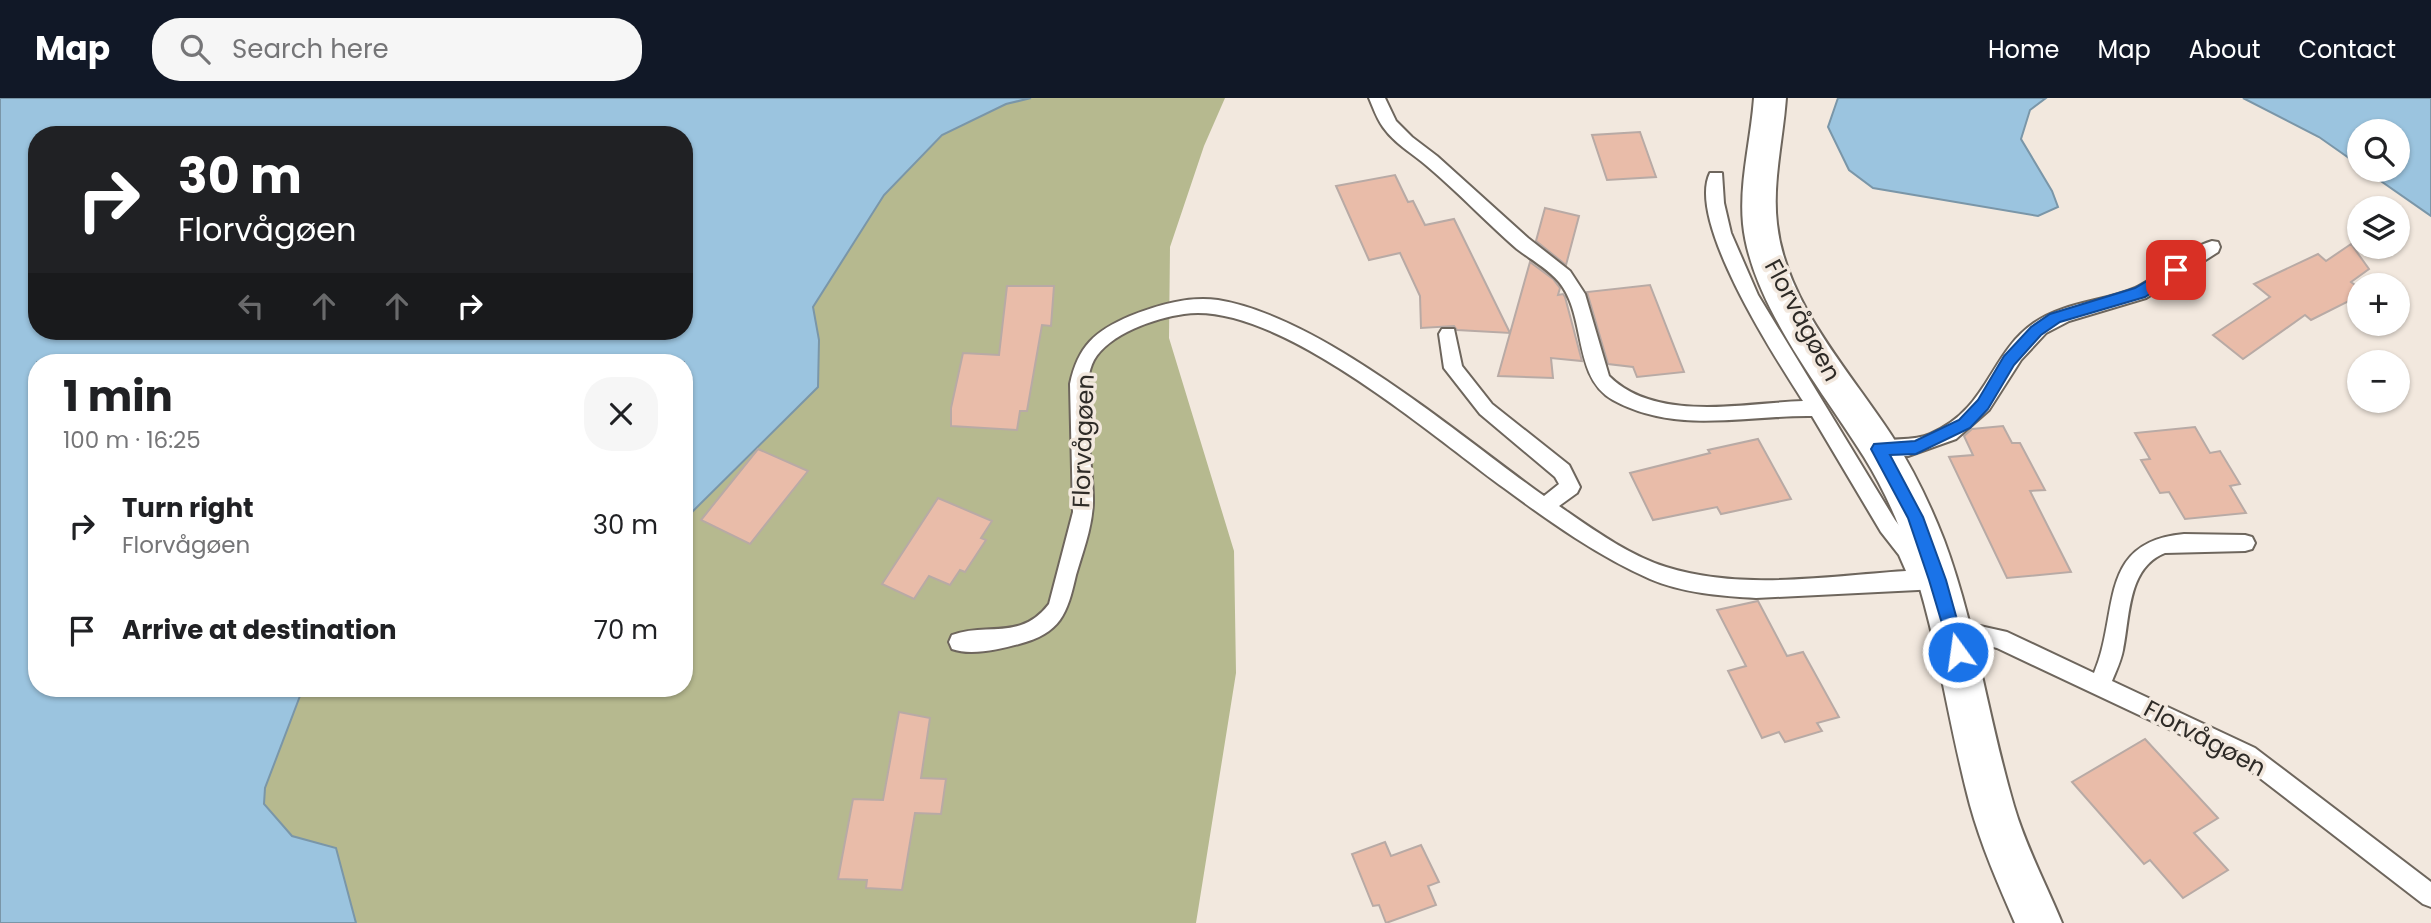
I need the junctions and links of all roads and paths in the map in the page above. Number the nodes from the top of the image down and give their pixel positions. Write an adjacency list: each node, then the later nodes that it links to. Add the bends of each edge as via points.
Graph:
1 (1377, 98): 6 (lane, Florvågøen, via 1389,124 1406,141 1564,276 1576,294 1608,390 1623,398 1709,415)
2 (1770, 98): 7 (street, Florvågøen, via 1760,205 1769,263 1803,331)
3 (1716, 177): 6 (lane, Florvågøen, via 1720,226 1741,278 1778,348)
4 (2212, 247): 7 (lane, via 2140,293 2055,318 2036,331 1964,424 1916,448)
5 (1448, 334): 8 (lane, via 1453,368 1486,409 1541,452 1569,481 1570,487)
6 (1818, 409): 10 (lane, Florvågøen, via 1888,526)
7 (1879, 449): 10 (street, Florvågøen, via 1915,517)
8 (1546, 505): 10 (lane, Florvågøen, via 1660,574 1716,587 1777,590); 12 (lane, Florvågøen, via 1363,376 1286,331 1211,306 1160,312 1133,321 1103,341 1089,353 1083,367 1079,424 1083,505 1055,613 1017,636)
9 (2245, 543): 13 (lane, via 2161,545 2144,556 2122,593 2111,656)
10 (1928, 580): 11 (street, Florvågøen)
11 (1953, 629): 13 (lane, Florvågøen, via 2000,639); 15 (street, Florvågøen, via 1989,792)
12 (959, 642)
13 (2100, 684): 14 (lane, Florvågøen, via 2247,755)
14 (2431, 896)
15 (2039, 923)

